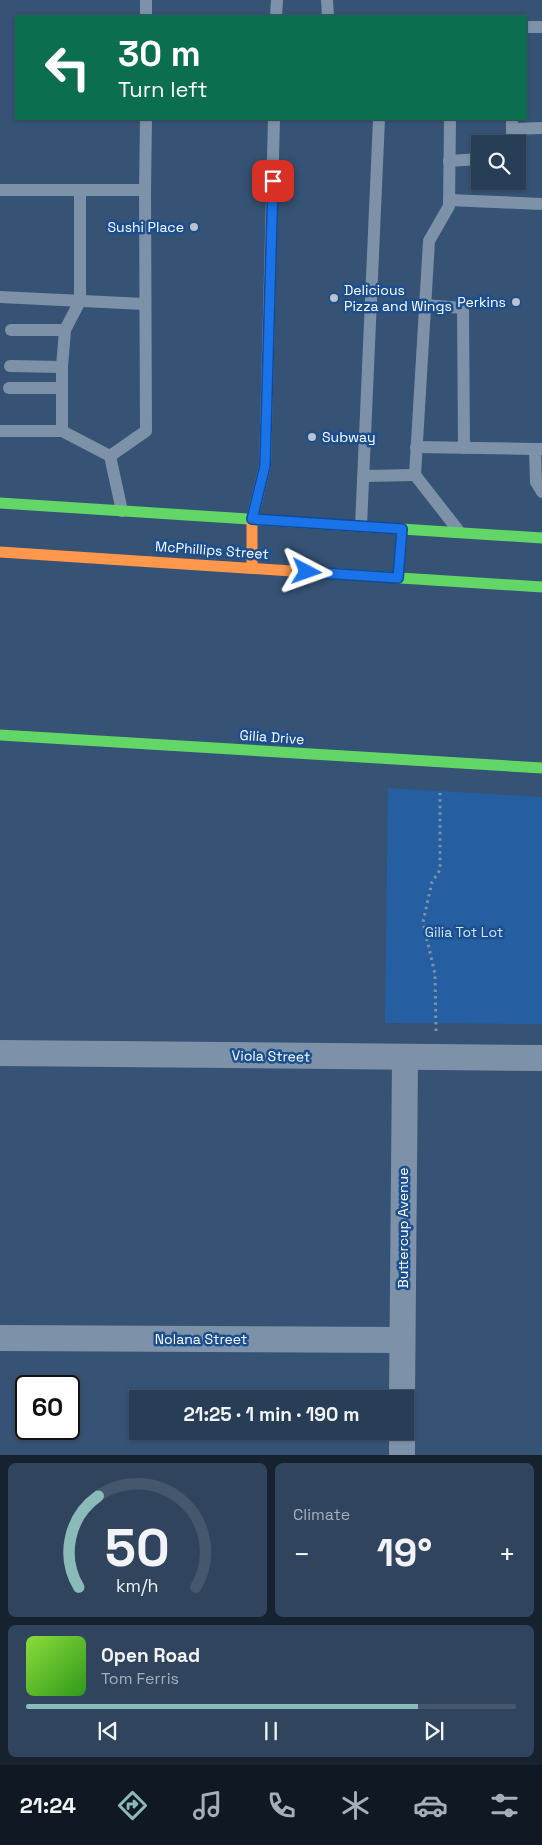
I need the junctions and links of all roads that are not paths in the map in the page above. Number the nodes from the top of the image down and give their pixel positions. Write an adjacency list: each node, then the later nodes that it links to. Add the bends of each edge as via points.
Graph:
1 (146, 0): 4 (lane)
2 (277, 0): 5 (lane)
3 (327, 0): 6 (lane)
4 (146, 15)
5 (276, 15)
6 (328, 15)
7 (527, 27): 8 (lane)
8 (542, 27)
9 (146, 120): 19 (lane)
10 (274, 120): 43 (lane, via 265,466)
11 (379, 120): 39 (lane)
12 (450, 120): 16 (lane)
13 (512, 124): 14 (lane)
14 (542, 128)
15 (471, 160): 16 (lane)
16 (449, 161): 20 (lane)
17 (0, 190): 18 (lane)
18 (80, 190): 19 (lane); 23 (lane)
19 (146, 190): 24 (lane)
20 (449, 200): 21 (lane); 25 (lane, via 449,206 429,241)
21 (542, 204)
22 (0, 297): 23 (lane)
23 (80, 300): 24 (lane); 27 (lane)
24 (144, 304): 37 (lane, via 146,431)
25 (425, 305): 34 (lane); 35 (lane, via 463,308)
26 (11, 330): 27 (lane)
27 (65, 330): 29 (lane)
28 (10, 366): 29 (lane)
29 (62, 367): 31 (lane)
30 (9, 388): 31 (lane)
31 (62, 388): 32 (lane)
32 (62, 431): 33 (lane); 37 (lane)
33 (0, 432)
34 (416, 447): 35 (lane); 38 (lane)
35 (464, 448): 36 (lane)
36 (539, 449): 40 (lane, via 536,482)
37 (110, 456): 42 (lane)
38 (415, 475): 39 (lane); 46 (lane)
39 (364, 476): 44 (lane)
40 (542, 492)
41 (0, 503): 42 (main road)
42 (122, 511): 43 (main road)
43 (252, 519): 44 (main road); 49 (main road)
44 (361, 526): 45 (main road)
45 (402, 529): 46 (main road); 50 (main road)
46 (460, 533): 47 (main road)
47 (542, 538)
48 (0, 552): 49 (main road, McPhillips Street)
49 (252, 568): 50 (main road, McPhillips Street)
50 (398, 578): 51 (main road, McPhillips Street)
51 (542, 587)
52 (0, 735): 53 (main road, Gilia Drive)
53 (542, 768)
54 (0, 1053): 55 (street, Viola Street)
55 (405, 1058): 56 (street, Viola Street); 58 (street, Buttercup Avenue)
56 (542, 1058)
57 (0, 1338): 58 (street, Nolana Street)
58 (402, 1340): 59 (street, Buttercup Avenue)
59 (402, 1390)
60 (402, 1440): 61 (street)
61 (402, 1455)

